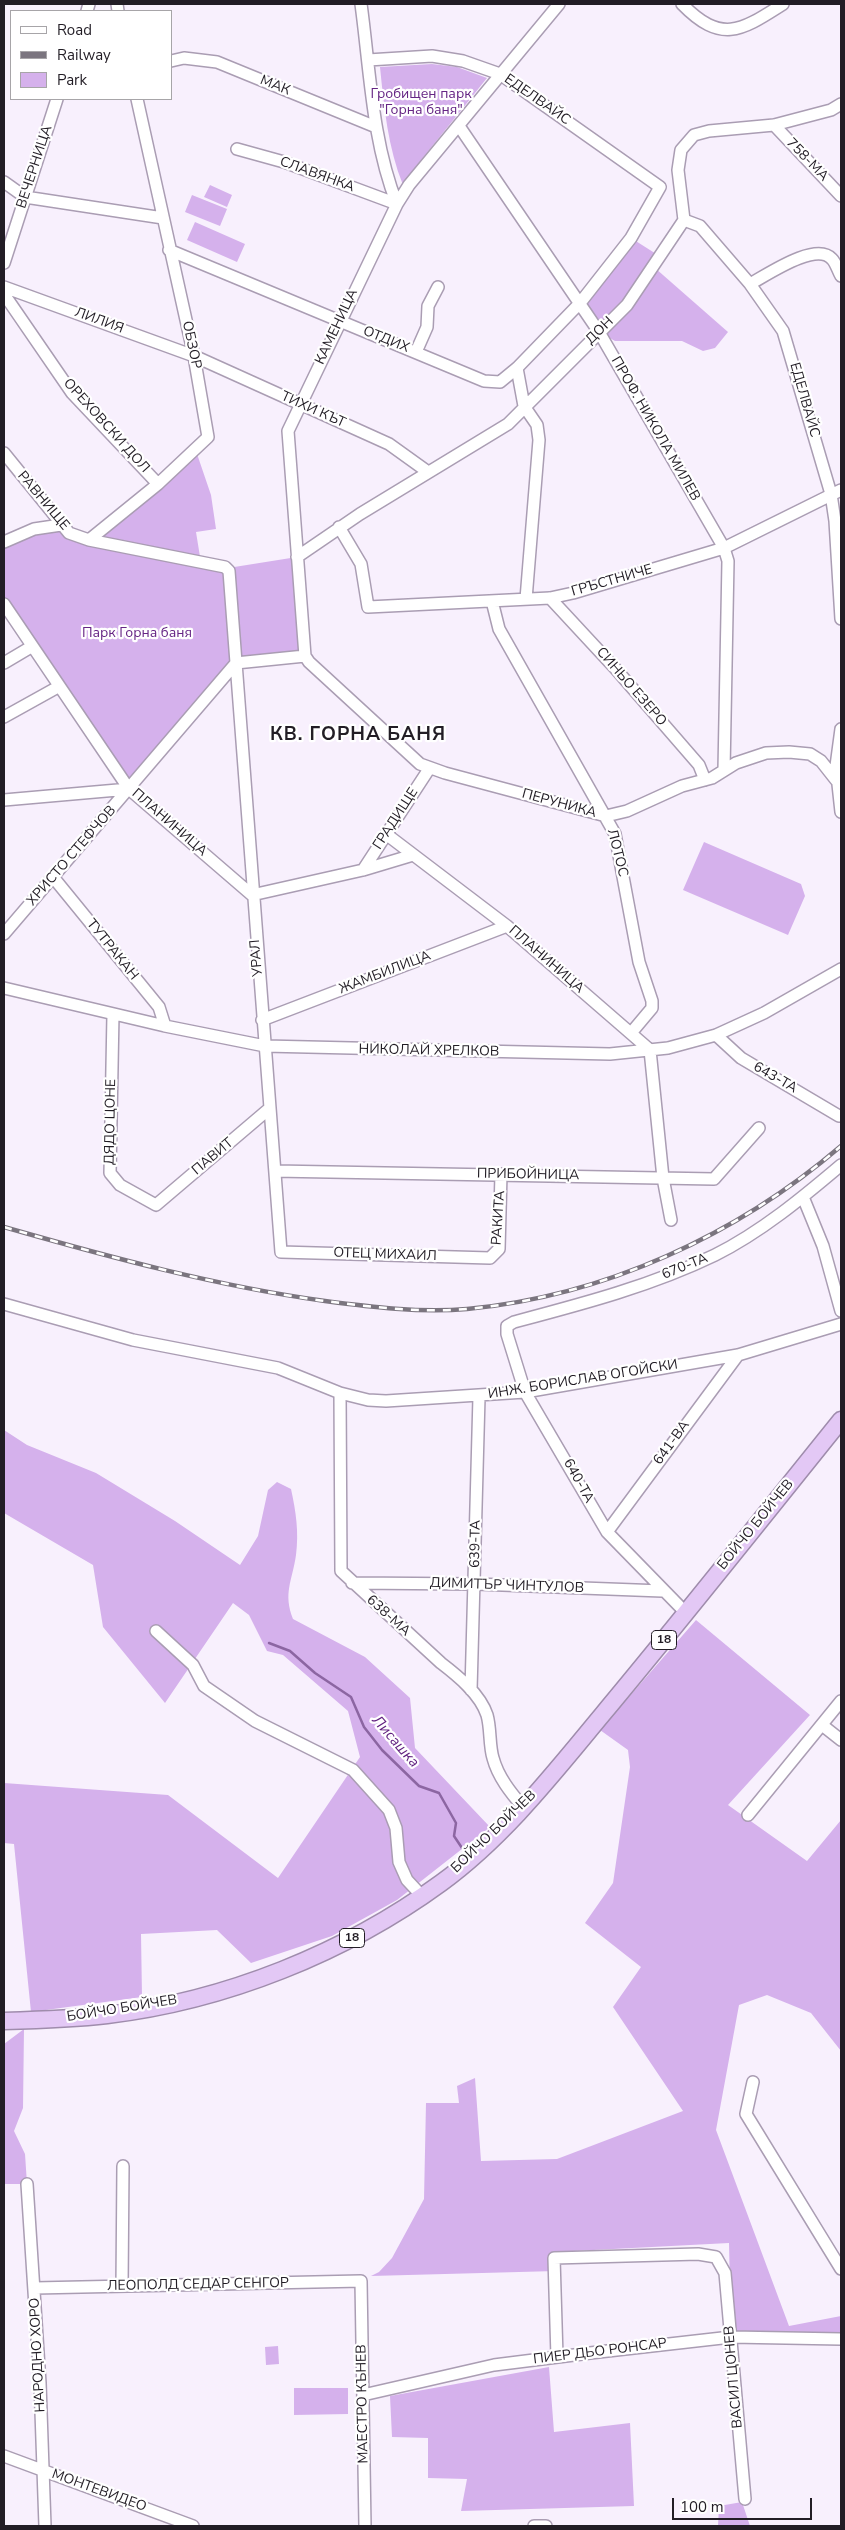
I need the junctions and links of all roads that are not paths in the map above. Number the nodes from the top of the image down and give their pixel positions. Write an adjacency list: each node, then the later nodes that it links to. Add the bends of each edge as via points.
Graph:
1 (362, 4): 5 (street)
2 (559, 4): 7 (street, КАМЕНИЦА)
3 (682, 4): 4 (street, via 709,25 726,30 743,28)
4 (783, 4)
5 (368, 60): 7 (street, ЕДЕЛВАЙС, via 432,56 463,61); 13 (street)
6 (172, 61): 13 (street, МАК, via 184,58 216,62)
7 (500, 74): 12 (street, КАМЕНИЦА); 28 (street, ЕДЕЛВАЙС, via 660,187 631,238)
8 (57, 100): 17 (street, ВЕЧЕРНИЦА)
9 (137, 100): 19 (street, ОБЗОР)
10 (841, 104): 11 (street, via 831,110)
11 (774, 125): 16 (street, 758-МА); 20 (street, via 694,135 681,150 678,170)
12 (458, 126): 18 (street, КАМЕНИЦА); 28 (street, ПРОФ. НИКОЛА МИЛЕВ)
13 (376, 128): 18 (street, via 388,182)
14 (237, 149): 18 (street, СЛАВЯНКА, via 284,162)
15 (4, 182): 17 (street)
16 (841, 196)
17 (25, 197): 19 (street); 22 (street, ВЕЧЕРНИЦА)
18 (397, 204): 29 (street, КАМЕНИЦА)
19 (163, 218): 21 (street, ОБЗОР)
20 (684, 220): 24 (street, ЕДЕЛВАЙС, via 700,226); 30 (street, ДОН, via 627,305)
21 (169, 250): 29 (street, ОТДИХ); 32 (street, ОБЗОР)
22 (4, 263)
23 (841, 276): 24 (street, via 831,258 819,252 802,256)
24 (750, 284): 39 (street, ЕДЕЛВАЙС, via 783,331)
25 (4, 287): 32 (street, ЛИЛИЯ)
26 (438, 287): 31 (street, via 428,306 427,327)
27 (4, 294): 38 (street, ОРЕХОВСКИ ДОЛ, via 72,393)
28 (580, 304): 30 (street, ПРОФ. НИКОЛА МИЛЕВ); 33 (street)
29 (340, 321): 31 (street, ОТДИХ); 34 (street, КАМЕНИЦА)
30 (598, 332): 35 (street, ДОН); 44 (street, ПРОФ. НИКОЛА МИЛЕВ)
31 (416, 352): 33 (street, ОТДИХ, via 484,381 500,382)
32 (194, 356): 34 (street, ТИХИ КЪТ); 38 (street, ОБЗОР, via 208,436 196,451)
33 (517, 368): 35 (street)
34 (301, 404): 37 (street, ТИХИ КЪТ, via 389,444); 45 (street, КАМЕНИЦА, via 288,431)
35 (524, 406): 37 (street, ДОН, via 504,427); 47 (street, via 537,425 539,440)
36 (4, 454): 40 (street, РАВНИЩЕ)
37 (428, 472): 41 (street, ДОН)
38 (158, 484): 42 (street, ОБЗОР)
39 (836, 492): 44 (street, ГРЪСТНИЧЕ); 50 (street, ЕДЕЛВАЙС)
40 (61, 525): 42 (street, РАВНИЩЕ, via 69,533); 43 (street, via 42,527)
41 (340, 527): 45 (street, ДОН); 48 (street, ГРЪСТНИЧЕ, via 361,564 368,607)
42 (89, 540): 54 (street, РАВНИЩЕ, via 228,568)
43 (4, 542)
44 (724, 548): 46 (street, ГРЪСТНИЧЕ); 59 (street, ПРОФ. НИКОЛА МИЛЕВ, via 728,561)
45 (297, 557): 52 (street, КАМЕНИЦА)
46 (550, 598): 47 (street, ГРЪСТНИЧЕ); 60 (street, СИНЬО ЕЗЕРО, via 699,765)
47 (526, 599): 48 (street, ГРЪСТНИЧЕ)
48 (492, 601): 65 (street, ЛОТОС, via 499,629)
49 (4, 604): 51 (street, ПЛАНИНИЦА)
50 (841, 619)
51 (32, 647): 53 (street); 55 (street, ПЛАНИНИЦА)
52 (305, 656): 54 (street); 58 (street, ПЕРУНИКА, via 377,726)
53 (4, 664)
54 (236, 664): 62 (street, ХРИСТО СТЕФЧОВ); 70 (street, УРАЛ)
55 (58, 687): 56 (street); 62 (street, ПЛАНИНИЦА)
56 (4, 717)
57 (841, 729): 61 (street)
58 (429, 769): 65 (street, ПЕРУНИКА); 66 (street, ГРАДИЩЕ)
59 (724, 770): 60 (street, ПЕРУНИКА); 61 (street, ПЕРУНИКА, via 761,754 804,753 821,761)
60 (705, 780): 65 (street, ПЕРУНИКА)
61 (836, 780): 64 (street)
62 (129, 789): 63 (street); 69 (street, ХРИСТО СТЕФЧОВ); 70 (street, ПЛАНИНИЦА)
63 (4, 800)
64 (841, 812)
65 (606, 816): 78 (street, ЛОТОС, via 617,843 639,962 652,1000 652,1008)
66 (386, 834): 67 (street, ПЛАНИНИЦА); 68 (street, ГРАДИЩЕ)
67 (413, 855): 68 (street); 71 (street, ПЛАНИНИЦА)
68 (363, 870): 70 (street)
69 (53, 878): 72 (street, ХРИСТО СТЕФЧОВ); 77 (street, ТУТРАКАН, via 159,1008)
70 (252, 895): 76 (street, УРАЛ)
71 (507, 926): 76 (street, ЖАМБИЛИЦА); 78 (street, ПЛАНИНИЦА)
72 (4, 934)
73 (841, 969): 79 (street, НИКОЛАЙ ХРЕЛКОВ, via 764,1013)
74 (4, 988): 75 (street, НИКОЛАЙ ХРЕЛКОВ)
75 (113, 1014): 77 (street, НИКОЛАЙ ХРЕЛКОВ); 90 (street, ДЯДО ЦОНЕ, via 110,1173 120,1185)
76 (262, 1020): 80 (street, УРАЛ)
77 (165, 1026): 80 (street, НИКОЛАЙ ХРЕЛКОВ)
78 (631, 1033): 81 (street, ПЛАНИНИЦА)
79 (716, 1034): 81 (street, НИКОЛАЙ ХРЕЛКОВ, via 696,1042); 83 (street, 643-ТА, via 740,1058)
80 (265, 1046): 81 (street, НИКОЛАЙ ХРЕЛКОВ, via 610,1054); 82 (street, УРАЛ)
81 (650, 1050): 88 (street)
82 (270, 1108): 86 (street, УРАЛ); 90 (street, ПАВИТ)
83 (839, 1116)
84 (759, 1128): 88 (street, ПРИБОЙНИЦА, via 714,1179)
85 (841, 1165): 89 (street, 670-ТА)
86 (275, 1171): 87 (street, ПРИБОЙНИЦА); 92 (street, УРАЛ)
87 (501, 1174): 88 (street, ПРИБОЙНИЦА); 93 (street, РАКИТА, via 499,1249)
88 (663, 1178): 91 (street)
89 (803, 1197): 95 (street, via 824,1246); 97 (street, 670-ТА, via 715,1254 635,1288)
90 (156, 1205)
91 (671, 1220)
92 (281, 1252): 93 (street, ОТЕЦ МИХАИЛ)
93 (490, 1258)
94 (4, 1304): 100 (street, ИНЖ. БОРИСЛАВ ОГОЙСКИ, via 133,1340 278,1368)
95 (841, 1311)
96 (841, 1324): 98 (street, ИНЖ. БОРИСЛАВ ОГОЙСКИ)
97 (507, 1326): 99 (street, 640-ТА, via 509,1343)
98 (738, 1355): 99 (street, ИНЖ. БОРИСЛАВ ОГОЙСКИ); 103 (street, 641-ВА)
99 (525, 1392): 101 (street, ИНЖ. БОРИСЛАВ ОГОЙСКИ); 103 (street, 640-ТА)
100 (340, 1393): 101 (street, ИНЖ. БОРИСЛАВ ОГОЙСКИ, via 386,1401); 104 (street, 638-МА, via 341,1571)
101 (479, 1397): 105 (street, 639-ТА)
102 (841, 1420): 107 (highway, БОЙЧО БОЙЧЕВ / 18)
103 (607, 1532): 106 (street, 640-ТА)
104 (352, 1583): 105 (street, ДИМИТЪР ЧИНТУЛОВ); 109 (street, 638-МА)
105 (476, 1584): 106 (street, ДИМИТЪР ЧИНТУЛОВ); 109 (street, 639-ТА)
106 (662, 1591): 107 (street, 640-ТА)
107 (686, 1613): 113 (highway, БОЙЧО БОЙЧЕВ / 18)
108 (156, 1631): 115 (street, via 193,1665 204,1686 255,1721 353,1770 389,1810 396,1828 399,1862 407,1880)
109 (471, 1690): 113 (street, 638-МА, via 487,1714 492,1757 499,1773)
110 (841, 1701): 111 (street)
111 (822, 1725): 112 (street); 114 (street)
112 (841, 1740)
113 (524, 1808): 115 (highway, БОЙЧО БОЙЧЕВ / 18, via 442,1882)
114 (748, 1815)
115 (422, 1895): 116 (highway, БОЙЧО БОЙЧЕВ / 18, via 346,1942 260,1978 218,1991 108,2015)
116 (4, 2021)
117 (753, 2082): 120 (street, via 746,2114)
118 (123, 2166): 122 (street)
119 (28, 2184): 123 (street, НАРОДНО ХОРО)
120 (841, 2269)
121 (361, 2281): 122 (street, ЛЕОПОЛД СЕДАР СЕНГОР); 127 (street, МАЕСТРО КЪНЕВ)
122 (122, 2286): 123 (street, ЛЕОПОЛД СЕДАР СЕНГОР)
123 (34, 2288): 129 (street, НАРОДНО ХОРО)
124 (731, 2337): 125 (street, ПИЕР ДЬО РОНСАР); 126 (street, ПИЕР ДЬО РОНСАР); 126 (street, ВАСИЛ ЦОНЕВ, via 725,2274 716,2257 698,2254 554,2258); 130 (street, ВАСИЛ ЦОНЕВ)
125 (841, 2339)
126 (557, 2357): 127 (street, ПИЕР ДЬО РОНСАР, via 494,2365)
127 (363, 2395): 133 (street, МАЕСТРО КЪНЕВ)
128 (4, 2456): 129 (street, МОНТЕВИДЕО)
129 (43, 2470): 131 (street, НАРОДНО ХОРО); 132 (street, МОНТЕВИДЕО)
130 (745, 2499)
131 (45, 2526)
132 (193, 2526)
133 (365, 2526)
134 (534, 2526): 135 (street)
135 (546, 2526)

